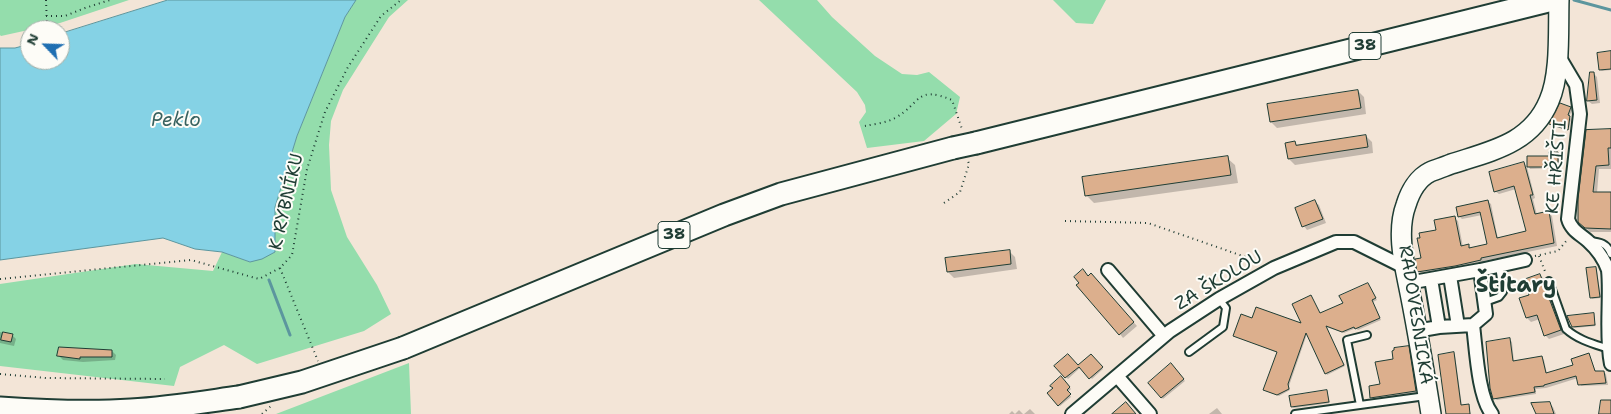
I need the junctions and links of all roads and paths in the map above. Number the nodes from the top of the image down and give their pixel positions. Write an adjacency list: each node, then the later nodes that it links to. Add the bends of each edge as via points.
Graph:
1 (46, 0): 5 (path)
2 (110, 0): 5 (path, via 64,16)
3 (401, 0): 17 (path, K RYBNÍKU, via 381,16 348,67 325,112 306,169 292,255)
4 (1557, 2): 7 (street, RADOVESNICKÁ); 9 (main road, 38)
5 (46, 16): 6 (path)
6 (46, 20)
7 (1558, 52): 12 (street, KE HŘIŠTI, via 1576,85 1580,114 1568,219); 21 (street, RADOVESNICKÁ, via 1550,100 1533,128 1506,146 1428,172 1414,187 1405,206 1402,227)
8 (865, 126): 9 (path, via 895,118 924,95 937,94 952,100)
9 (964, 144): 10 (path, via 969,164 960,192); 45 (main road, 38, bridge, via 782,194 403,348 302,382 239,397 132,410 81,412)
10 (944, 203)
11 (1065, 221): 18 (path, via 1148,223)
12 (1575, 230): 13 (street, KE HŘIŠTI); 25 (path, via 1558,251 1539,255)
13 (1588, 241): 14 (lane, via 1606,245); 28 (street, KE HŘIŠTI, via 1608,269)
14 (1611, 254)
15 (1525, 260): 16 (street)
16 (1499, 266): 20 (street); 27 (lane, via 1503,292 1499,297)
17 (280, 268): 24 (path, K RYBNÍKU, via 259,279 191,260); 38 (path)
18 (1274, 268): 21 (street, ZA ŠKOLOU, via 1336,242 1354,242); 26 (street, ZA ŠKOLOU)
19 (1108, 270): 34 (street)
20 (1480, 270): 22 (street); 27 (street)
21 (1406, 275): 23 (street); 32 (street, RADOVESNICKÁ)
22 (1450, 276): 23 (street); 30 (street)
23 (1431, 278): 31 (street)
24 (0, 279)
25 (1548, 281): 35 (lane, via 1566,329 1582,340)
26 (1219, 299): 34 (street, ZA ŠKOLOU); 36 (lane, via 1226,308 1223,327)
27 (1484, 302): 29 (street, via 1486,314)
28 (1610, 315): 35 (street, KE HŘIŠTI)
29 (1473, 325): 30 (street); 50 (street, via 1482,394)
30 (1458, 326): 31 (street)
31 (1439, 328): 32 (street)
32 (1416, 330): 43 (street, RADOVESNICKÁ)
33 (1367, 335): 42 (lane, via 1347,340)
34 (1164, 336): 40 (street, ZA ŠKOLOU)
35 (1609, 349): 37 (street, KE HŘIŠTI)
36 (1189, 352)
37 (1611, 364)
38 (320, 366)
39 (0, 374): 41 (path, via 46,378)
40 (1117, 376): 47 (street, ZA ŠKOLOU); 48 (street)
41 (165, 379)
42 (1360, 405): 43 (lane); 49 (lane)
43 (1430, 405)
44 (272, 406): 46 (path)
45 (0, 408)
46 (262, 414)
47 (1073, 414)
48 (1150, 414)
49 (1295, 414)
50 (1492, 414)

